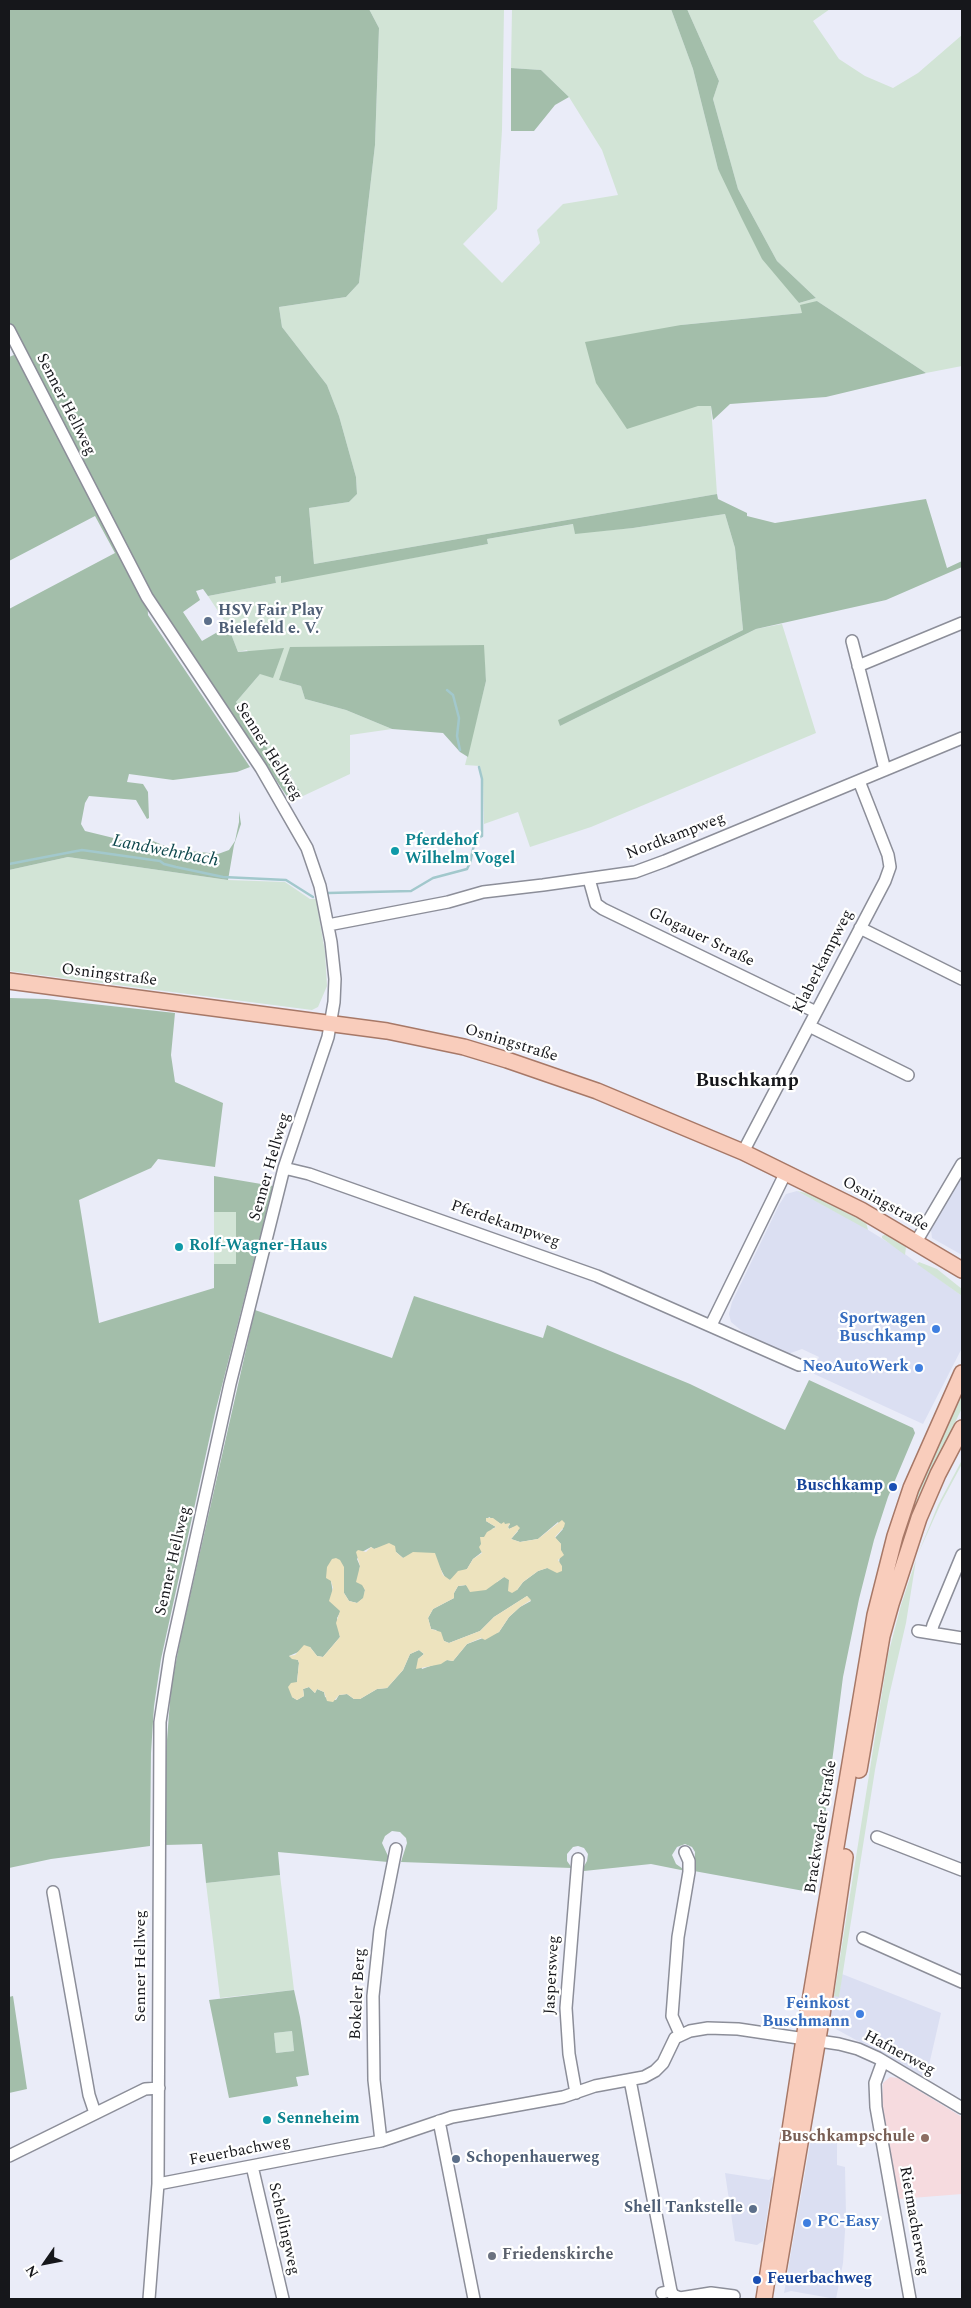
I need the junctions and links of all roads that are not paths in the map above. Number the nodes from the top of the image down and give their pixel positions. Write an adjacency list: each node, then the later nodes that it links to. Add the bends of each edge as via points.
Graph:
1 (9, 330): 9 (street, Senner Hellweg, via 147,597 261,768 307,848)
2 (962, 623): 4 (street)
3 (852, 641): 4 (street)
4 (858, 666): 6 (street)
5 (962, 738): 6 (street, Nordkampweg)
6 (885, 770): 7 (street, Nordkampweg)
7 (858, 781): 8 (street, Nordkampweg, via 648,868); 10 (street, Klaberkampweg, via 890,867)
8 (589, 879): 9 (street, Nordkampweg, via 483,892); 13 (street, Glogauer Straße, via 596,904 603,909)
9 (328, 925): 14 (street, Senner Hellweg, via 335,979)
10 (860, 928): 11 (street); 13 (street, Klaberkampweg)
11 (962, 979)
12 (9, 981): 14 (main road, Osningstraße)
13 (816, 1012): 15 (street, Klaberkampweg)
14 (331, 1023): 17 (main road, Osningstraße, via 442,1042 531,1067); 19 (street, Senner Hellweg)
15 (809, 1026): 16 (street); 17 (street, Klaberkampweg)
16 (908, 1075)
17 (743, 1152): 20 (main road, Osningstraße)
18 (962, 1164): 21 (street)
19 (284, 1168): 23 (street, Pferdekampweg, via 569,1265); 43 (street, Senner Hellweg, via 230,1384 170,1656 160,1722)
20 (786, 1172): 21 (main road, Osningstraße); 23 (street)
21 (916, 1242): 22 (main road, Osningstraße)
22 (962, 1270)
23 (711, 1325): 24 (street, Pferdekampweg)
24 (799, 1365)
25 (962, 1373): 40 (main road, Brackweder Straße, via 911,1488 879,1595)
26 (962, 1428): 40 (main road, Brackweder Straße, via 919,1518 886,1621)
27 (962, 1556): 29 (street)
28 (918, 1631): 29 (street)
29 (931, 1633): 30 (street)
30 (962, 1638)
31 (877, 1837): 35 (street)
32 (396, 1849): 48 (street, Bokeler Berg, via 380,1930 373,1996 374,2080)
33 (685, 1852): 39 (street, via 689,1872 678,1937 672,2016)
34 (578, 1859): 44 (street, Jaspersweg, via 566,2008)
35 (962, 1870)
36 (53, 1892): 46 (street, via 89,2095)
37 (863, 1938): 38 (street)
38 (962, 1982)
39 (680, 2034): 40 (street, via 718,2027); 42 (street, Feuerbachweg, via 659,2068 644,2077)
40 (810, 2040): 41 (street, Hafnerweg, via 858,2049); 56 (main road, Brackweder Straße); 57 (main road, Brackweder Straße)
41 (883, 2061): 45 (street, Hafnerweg); 58 (street, Rietmacherweg, via 875,2083 876,2106)
42 (630, 2080): 44 (street, Feuerbachweg); 52 (street, via 667,2292 680,2298 711,2293)
43 (159, 2088): 46 (street, via 145,2089); 51 (street, Senner Hellweg)
44 (576, 2093): 47 (street, Feuerbachweg)
45 (962, 2108)
46 (95, 2113): 49 (street)
47 (440, 2121): 48 (street, Feuerbachweg); 55 (street)
48 (381, 2141): 50 (street, Feuerbachweg)
49 (9, 2156)
50 (252, 2166): 51 (street, Feuerbachweg); 54 (street, Schellingweg)
51 (158, 2184): 53 (street, Senner Hellweg)
52 (734, 2296)
53 (149, 2299)
54 (283, 2299)
55 (474, 2299)
56 (764, 2299)
57 (773, 2299)
58 (910, 2299)

